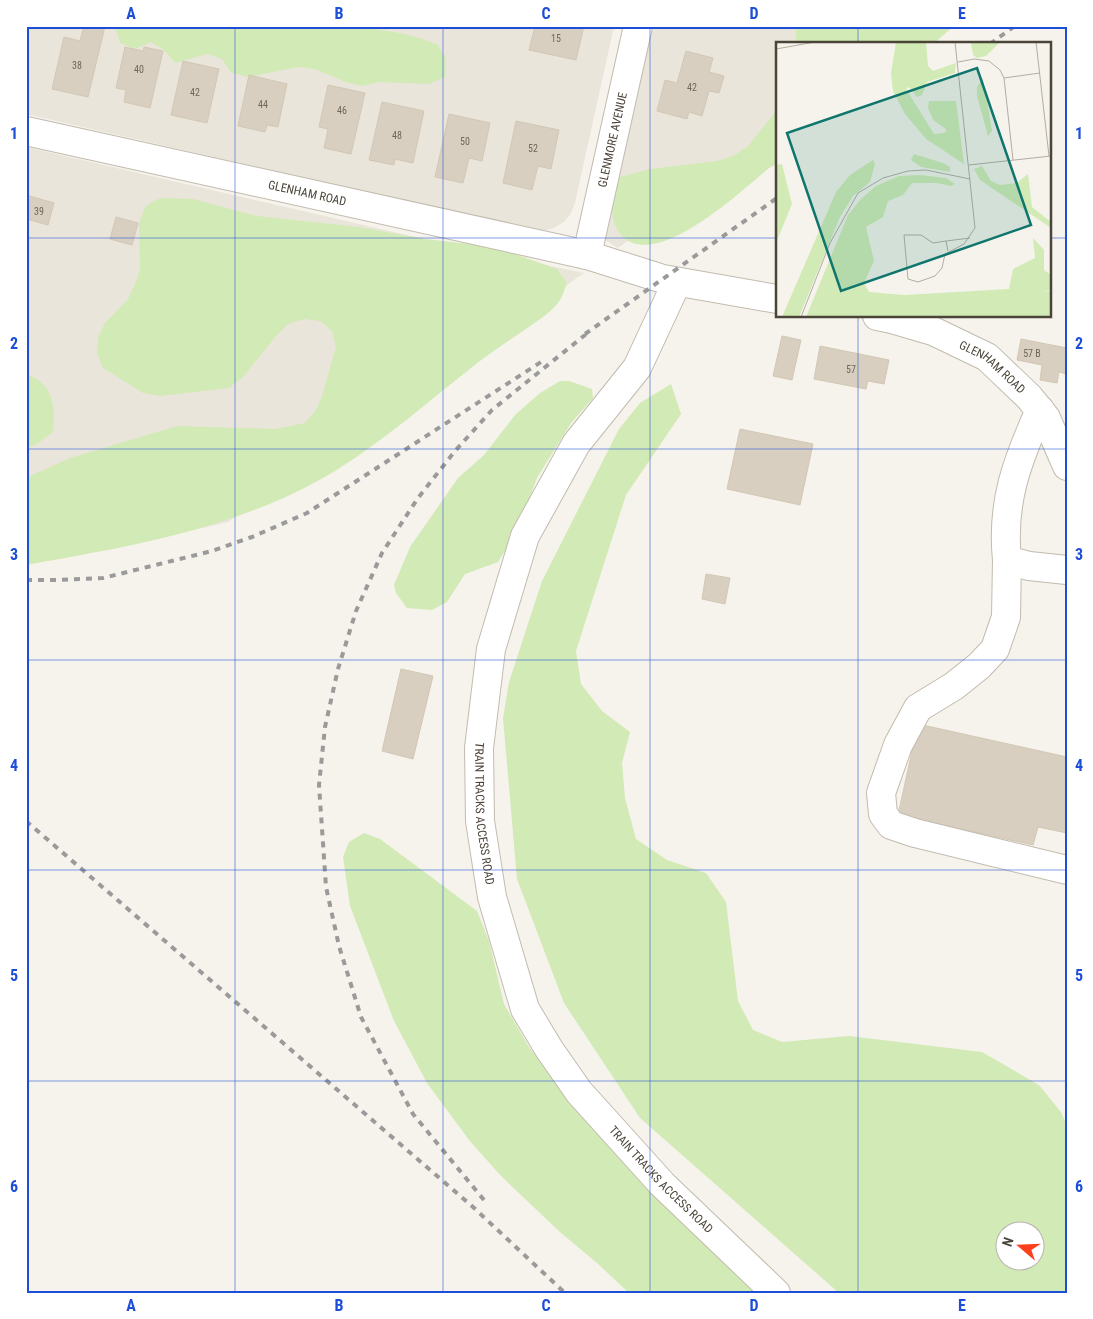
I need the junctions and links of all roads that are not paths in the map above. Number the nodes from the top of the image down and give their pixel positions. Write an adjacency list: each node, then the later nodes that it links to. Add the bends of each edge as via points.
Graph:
1 (638, 26): 3 (street, GLENMORE AVENUE)
2 (26, 131): 3 (street, GLENHAM ROAD)
3 (587, 255): 4 (street, GLENHAM ROAD)
4 (670, 281): 5 (street); 12 (street, TRAIN TRACKS ACCESS ROAD, via 637,368 576,444 525,536 490,650 479,748 480,821 492,897 525,1009 549,1049 580,1092 662,1184)
5 (776, 299)
6 (887, 318): 7 (street, GLENHAM ROAD, via 933,331 987,357)
7 (1040, 410): 8 (street, GLENHAM ROAD); 9 (street, via 1022,450 1010,491 1006,510)
8 (1067, 466)
9 (1007, 560): 10 (street); 11 (street, via 1006,618 995,649 954,686 918,708 898,745 881,793 883,814 891,825)
10 (1067, 570)
11 (1067, 870)
12 (776, 1293)

